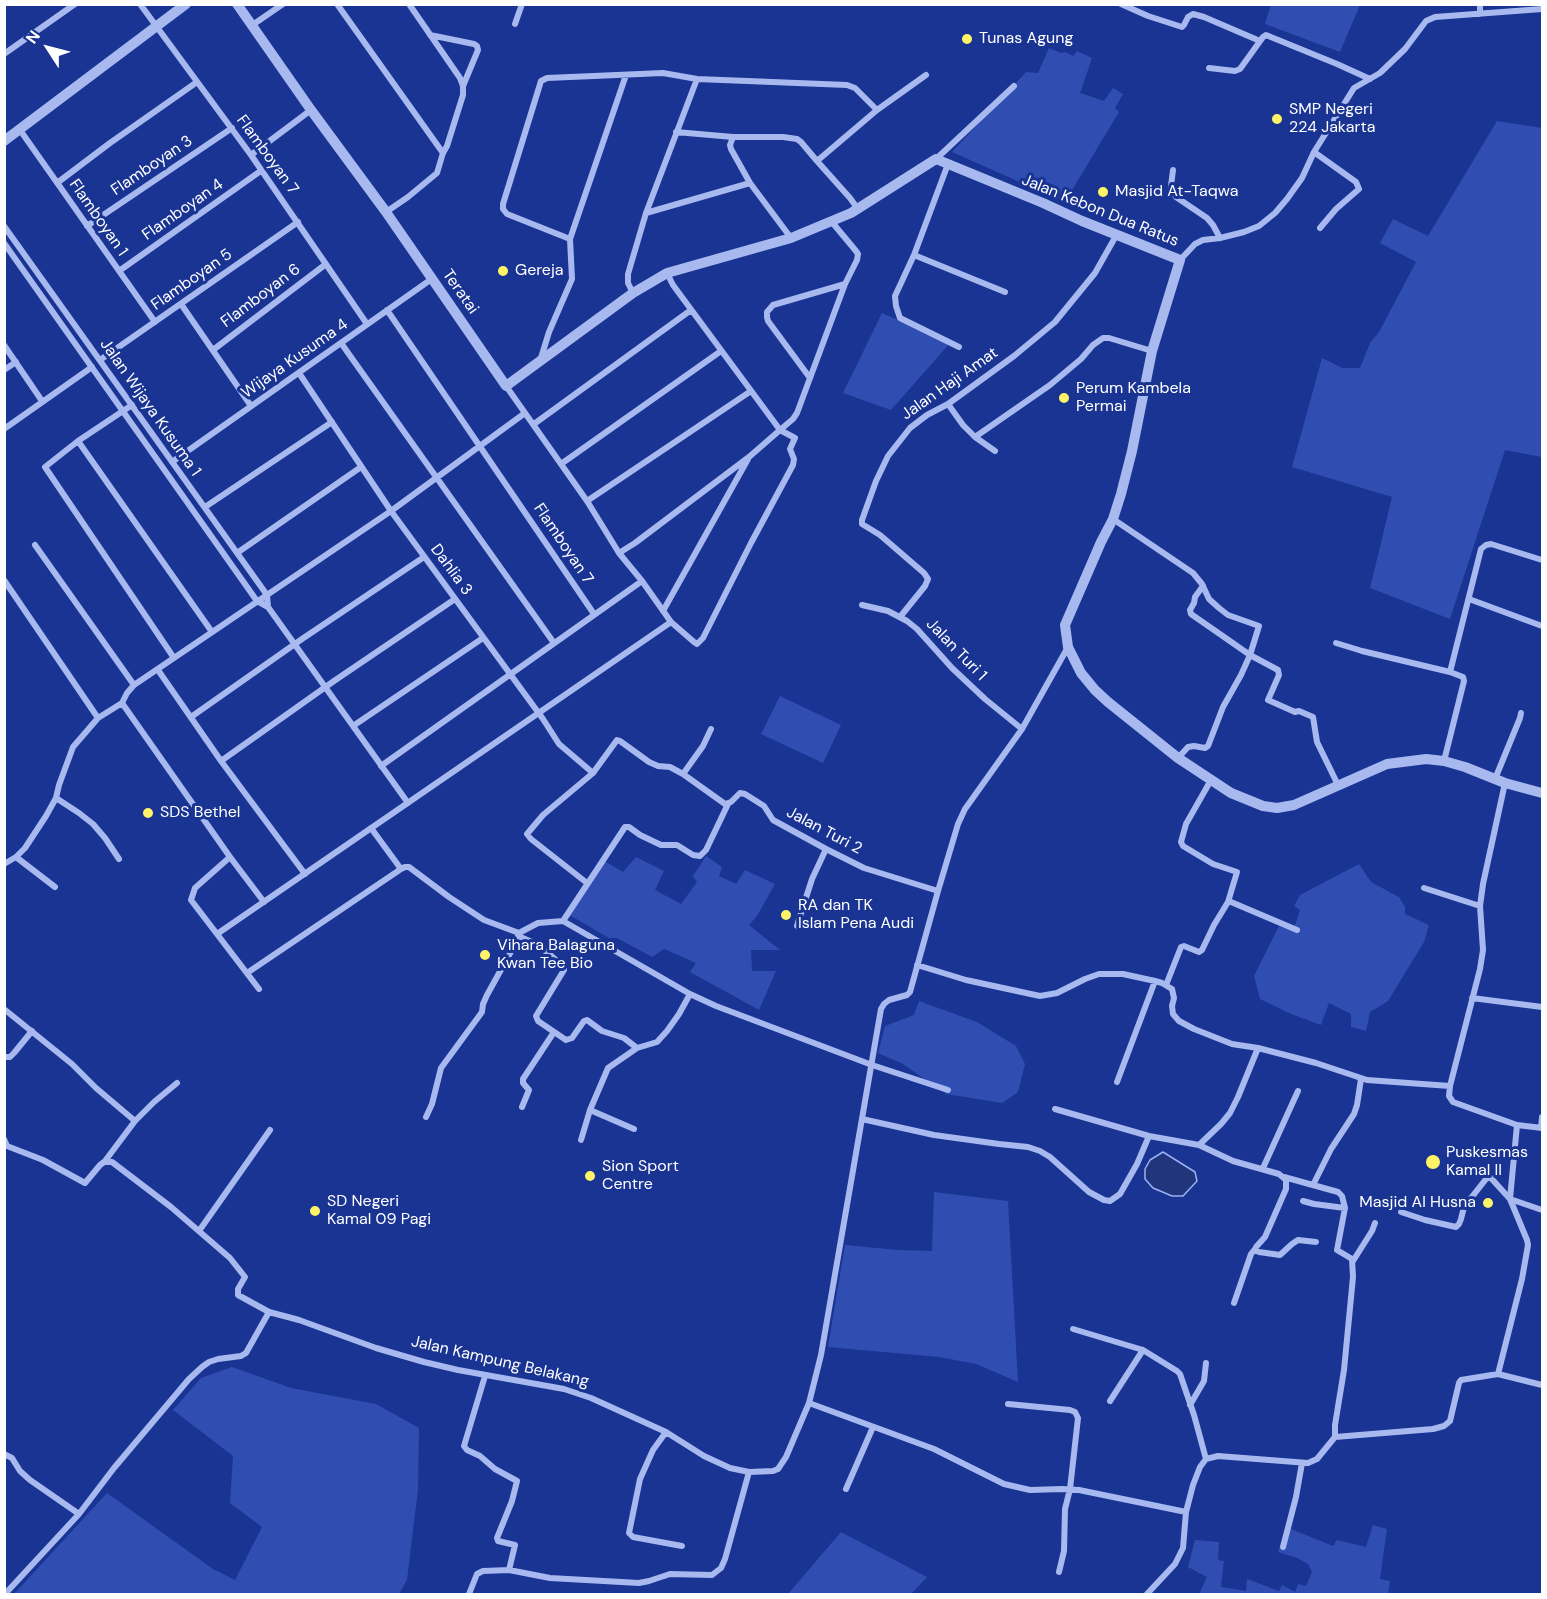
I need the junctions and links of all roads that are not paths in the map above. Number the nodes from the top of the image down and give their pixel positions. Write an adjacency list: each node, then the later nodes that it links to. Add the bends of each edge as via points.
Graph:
1 (75, 4): 18 (street)
2 (140, 4): 14 (street, Flamboyan 7)
3 (186, 4): 14 (street)
4 (237, 4): 15 (street, Teratai)
5 (283, 4): 15 (street)
6 (337, 4): 35 (street)
7 (409, 4): 16 (street)
8 (522, 4): 13 (street)
9 (1121, 4): 17 (street, via 1182,27 1188,17 1204,17)
10 (1480, 4): 12 (street)
11 (1542, 9): 12 (street, Jalan Kebon Dua Ratus)
12 (1480, 14): 23 (street, Jalan Kebon Dua Ratus, via 1426,21 1405,49)
13 (515, 24)
14 (158, 26): 24 (street, Flamboyan 7); 30 (street)
15 (251, 26): 27 (street, Teratai)
16 (430, 35): 25 (street); 25 (street, via 477,46)
17 (1260, 41): 19 (street, via 1240,69); 23 (street, via 1271,36)
18 (4, 54)
19 (1209, 68)
20 (626, 75): 22 (street, via 663,73); 55 (street); 55 (street, via 541,81 503,209)
21 (926, 75): 28 (street)
22 (697, 79): 28 (street, via 847,85); 31 (street)
23 (1370, 79): 34 (street, Jalan Kebon Dua Ratus, via 1354,88)
24 (197, 82): 29 (street, Flamboyan 7); 42 (street)
25 (463, 86): 35 (street)
26 (1014, 86): 37 (street)
27 (311, 110): 36 (street); 45 (street, Teratai)
28 (877, 110): 38 (street)
29 (232, 128): 36 (street, Flamboyan 7); 50 (street, Flamboyan 3)
30 (20, 130): 33 (street); 42 (street, Flamboyan 1)
31 (676, 132): 32 (street); 46 (street)
32 (733, 136): 38 (street, via 797,139); 43 (street, via 731,148)
33 (4, 141)
34 (1314, 152): 51 (street, via 1356,182 1359,189); 54 (street, Jalan Kebon Dua Ratus, via 1302,178 1275,213 1259,226)
35 (443, 153): 45 (street, via 437,173)
36 (251, 155): 40 (street, Flamboyan 7)
37 (936, 159): 39 (street, Jalan Kebon Dua Ratus); 44 (street)
38 (817, 161): 44 (street)
39 (948, 164): 52 (street, Jalan Kebon Dua Ratus); 57 (street)
40 (262, 170): 48 (street, Flamboyan 7); 60 (street, Flamboyan 4)
41 (1173, 170): 54 (street, via 1171,186 1176,197 1207,219)
42 (57, 183): 50 (street, Flamboyan 1)
43 (750, 183): 46 (street); 53 (street)
44 (858, 208): 47 (street)
45 (386, 212): 62 (street, Teratai)
46 (646, 213): 65 (street, via 628,274)
47 (831, 221): 53 (street); 63 (street, via 858,254)
48 (298, 222): 59 (street, Flamboyan 7); 66 (street, Flamboyan 5)
49 (4, 226): 77 (street, Jalan Wijaya Kusuma 1)
50 (87, 226): 60 (street, Flamboyan 1)
51 (1320, 228)
52 (1117, 234): 58 (street, Jalan Kebon Dua Ratus); 89 (street, Jalan Haji Amat, via 1095,273 1055,322)
53 (791, 238): 61 (street)
54 (1220, 238): 58 (street, Jalan Kebon Dua Ratus, via 1195,244)
55 (570, 239): 79 (street, via 572,279)
56 (4, 243): 80 (street, Jalan Wijaya Kusuma 1)
57 (914, 255): 64 (street); 73 (street, via 895,296 900,318)
58 (1180, 260): 76 (street, Jalan Kampung Belakang)
59 (327, 264): 70 (street, Flamboyan 7); 74 (street, Flamboyan 6)
60 (119, 271): 69 (street, Flamboyan 1)
61 (667, 273): 65 (street); 68 (street)
62 (433, 278): 67 (street, Wijaya Kusuma 4); 84 (street, Teratai)
63 (845, 284): 83 (street); 83 (street, via 773,305 767,312 768,321)
64 (1005, 292)
65 (633, 293): 79 (street)
66 (181, 304): 69 (street, Flamboyan 5); 74 (street)
67 (387, 310): 70 (street, Wijaya Kusuma 4); 98 (street, Flamboyan 7)
68 (691, 310): 75 (street); 93 (street)
69 (155, 322): 77 (street, Flamboyan 5)
70 (368, 324): 71 (street, Wijaya Kusuma 4)
71 (341, 343): 82 (street, Wijaya Kusuma 4); 104 (street)
72 (4, 345): 78 (street)
73 (959, 346)
74 (213, 350): 88 (street)
75 (721, 351): 85 (street); 102 (street)
76 (1152, 351): 96 (street, via 1103,338 1050,385); 108 (street, Jalan Kampung Belakang, via 1132,451)
77 (100, 360): 87 (street, Jalan Wijaya Kusuma 1)
78 (16, 362): 81 (street); 86 (street)
79 (540, 362): 84 (street)
80 (92, 367): 86 (street); 90 (street, Jalan Wijaya Kusuma 1)
81 (4, 370)
82 (299, 373): 88 (street, Wijaya Kusuma 4); 92 (street, Dahlia 3)
83 (810, 378): 95 (street, via 793,419)
84 (506, 386): 91 (street, Teratai)
85 (751, 391): 95 (street); 105 (street)
86 (42, 401): 94 (street)
87 (132, 405): 90 (street); 101 (street, Jalan Wijaya Kusuma 1)
88 (251, 406): 101 (street, Wijaya Kusuma 4)
89 (950, 406): 96 (street); 125 (street, Jalan Haji Amat, via 927,415 900,439 882,468 862,520 928,579)
90 (123, 411): 97 (street); 120 (street, Jalan Wijaya Kusuma 1)
91 (525, 413): 93 (street, Teratai); 98 (street)
92 (332, 422): 103 (street, Dahlia 3); 106 (street)
93 (534, 424): 102 (street, Teratai)
94 (4, 429)
95 (780, 430): 100 (street); 126 (street, Teratai, via 795,438 790,449 793,465 703,638 697,644)
96 (975, 437): 99 (street)
97 (78, 441): 128 (street); 135 (street, via 46,464 46,469)
98 (480, 446): 104 (street); 124 (street, Flamboyan 7)
99 (995, 451)
100 (749, 457): 111 (street); 123 (street)
101 (172, 462): 106 (street, Jalan Wijaya Kusuma 1)
102 (561, 464): 105 (street, Teratai)
103 (361, 467): 107 (street, Dahlia 3); 110 (street)
104 (437, 478): 107 (street); 130 (street)
105 (587, 501): 111 (street, Teratai)
106 (205, 507): 110 (street, Jalan Wijaya Kusuma 1)
107 (391, 511): 112 (street, Dahlia 3); 117 (street)
108 (1113, 519): 116 (street, via 1193,573); 133 (street, Jalan Kampung Belakang, via 1065,624)
109 (35, 545): 139 (street)
110 (237, 553): 117 (street, Jalan Wijaya Kusuma 1)
111 (619, 553): 115 (street, Teratai)
112 (424, 558): 118 (street, Dahlia 3); 132 (street)
113 (1542, 560): 119 (street, via 1486,544 1481,549)
114 (4, 580): 145 (street)
115 (642, 581): 123 (street, Teratai); 124 (street)
116 (1203, 586): 134 (street, via 1209,599 1228,615 1259,626); 134 (street, via 1195,597 1191,614)
117 (267, 595): 120 (street); 122 (street, Jalan Wijaya Kusuma 1)
118 (455, 599): 129 (street, Dahlia 3); 140 (street)
119 (1468, 599): 127 (street); 137 (street)
120 (257, 601): 122 (street, Jalan Wijaya Kusuma 1); 128 (street)
121 (862, 605): 125 (street, Jalan Turi 1)
122 (268, 607): 132 (street, Jalan Wijaya Kusuma 1)
123 (663, 611): 126 (street, Teratai)
124 (594, 614): 130 (street)
125 (900, 617): 148 (street, Jalan Turi 1, via 917,629 964,680)
126 (671, 622): 142 (street)
127 (1542, 626)
128 (212, 632): 135 (street)
129 (483, 638): 138 (street, Dahlia 3); 146 (street)
130 (555, 643): 138 (street)
131 (1336, 643): 137 (street)
132 (294, 645): 140 (street, Jalan Wijaya Kusuma 1); 144 (street)
133 (1068, 647): 148 (street, Jalan Kampung Belakang); 149 (street, Jalan Kampung Belakang, via 1095,690)
134 (1250, 655): 149 (street, via 1208,746 1188,747); 157 (street, via 1279,672 1268,700 1313,717 1317,741)
135 (174, 658): 136 (street)
136 (158, 670): 139 (street); 144 (street)
137 (1450, 672): 151 (street, via 1462,676 1464,681)
138 (510, 674): 142 (street, Dahlia 3); 152 (street)
139 (134, 685): 141 (street)
140 (325, 688): 146 (street, Jalan Wijaya Kusuma 1); 150 (street)
141 (122, 703): 145 (street); 165 (street)
142 (538, 713): 153 (street, Dahlia 3, via 559,744); 160 (street)
143 (1521, 713): 156 (street)
144 (191, 717): 150 (street)
145 (98, 718): 159 (street, via 73,747)
146 (353, 726): 152 (street, Jalan Wijaya Kusuma 1)
147 (711, 729): 154 (street)
148 (1022, 729): 173 (street, Jalan Kampung Belakang, via 965,808)
149 (1178, 758): 155 (street, Jalan Kampung Belakang)
150 (221, 760): 169 (street)
151 (1444, 761): 156 (street, Jalan Kampung Belakang); 157 (street, Jalan Kampung Belakang, via 1387,764)
152 (381, 766): 160 (street, Jalan Wijaya Kusuma 1)
153 (593, 773): 154 (street, via 617,740 649,762 670,766); 170 (street, via 526,834)
154 (683, 774): 161 (street)
155 (1211, 780): 157 (street, Jalan Kampung Belakang, via 1242,798 1277,808 1294,805); 175 (street, via 1186,824 1181,842 1213,864 1236,871)
156 (1500, 781): 158 (street, Jalan Kampung Belakang); 176 (street)
157 (1338, 785)
158 (1542, 793)
159 (56, 798): 164 (street, via 39,829); 166 (street, via 93,824)
160 (408, 803): 162 (street)
161 (728, 804): 163 (street, Jalan Turi 2, via 740,793 745,794 764,806 773,820); 170 (street, via 700,856 676,845 661,845 627,826)
162 (371, 828): 168 (street); 169 (street)
163 (826, 849): 173 (street, Jalan Turi 2, via 864,868); 178 (street)
164 (16, 857): 167 (street); 171 (street)
165 (230, 857): 174 (street); 180 (street, via 195,888 191,900)
166 (119, 859)
167 (4, 864)
168 (401, 869): 181 (street, via 409,867 477,916); 183 (street)
169 (305, 874): 174 (street)
170 (587, 883): 177 (street)
171 (55, 887)
172 (1424, 888): 176 (street)
173 (938, 891): 182 (street, Jalan Kampung Belakang)
174 (264, 902): 180 (street)
175 (1228, 902): 179 (street); 185 (street, via 1202,950 1181,947)
176 (1480, 906): 188 (street, via 1483,950)
177 (563, 921): 181 (street, via 537,923); 187 (street)
178 (797, 926)
179 (1297, 930)
180 (217, 934): 183 (street)
181 (519, 935): 192 (street, via 564,967 536,1016); 207 (street, via 482,1012 441,1068)
182 (916, 965): 184 (street, via 1040,996 1057,993 1100,974); 196 (street, Jalan Kampung Belakang, via 909,994 889,1000 882,1007)
183 (247, 973): 186 (street)
184 (1155, 981): 185 (street); 198 (street)
185 (1166, 984): 194 (street, via 1173,993 1173,1014 1185,1025 1232,1044)
186 (259, 989)
187 (690, 994): 193 (street, via 661,1039); 196 (street)
188 (1472, 998): 189 (street); 200 (street)
189 (1542, 1007)
190 (4, 1009): 191 (street)
191 (32, 1031): 195 (street, via 10,1057); 209 (street)
192 (554, 1032): 193 (street, via 569,1040 586,1020); 203 (street, via 523,1079 529,1090)
193 (637, 1048): 205 (street, via 608,1068)
194 (1258, 1048): 197 (street); 217 (street, via 1230,1113)
195 (4, 1057)
196 (872, 1065): 201 (street); 208 (street, Jalan Kampung Belakang)
197 (1362, 1079): 200 (street); 221 (street, via 1354,1114)
198 (1117, 1082)
199 (177, 1083): 209 (street)
200 (1450, 1086): 210 (street, via 1453,1102)
201 (948, 1090)
202 (1298, 1091): 219 (street)
203 (522, 1107)
204 (1055, 1109): 214 (street)
205 (590, 1110): 212 (street); 216 (street)
206 (1542, 1117): 211 (street)
207 (426, 1118)
208 (862, 1119): 214 (street, via 934,1135 1028,1147 1050,1157 1089,1192 1110,1201 1120,1194); 241 (street, Jalan Kampung Belakang, via 821,1356)
209 (135, 1121): 218 (street)
210 (1517, 1125): 211 (street); 222 (street)
211 (1542, 1128)
212 (634, 1129)
213 (270, 1130): 228 (street)
214 (1149, 1136): 217 (street)
215 (4, 1138): 218 (street, via 7,1146 85,1183)
216 (580, 1140)
217 (1199, 1145): 219 (street, via 1233,1161)
218 (104, 1162): 228 (street, via 112,1162)
219 (1263, 1168): 220 (street)
220 (1284, 1177): 221 (street); 230 (street, via 1286,1189 1265,1237)
221 (1313, 1185): 224 (street, via 1338,1192)
222 (1510, 1198): 225 (street); 226 (street, via 1490,1177 1464,1208 1456,1227); 237 (street, via 1528,1245)
223 (1303, 1200): 224 (street)
224 (1345, 1208): 231 (street, via 1337,1250)
225 (1542, 1210)
226 (1401, 1212)
227 (1375, 1223): 231 (street)
228 (200, 1231): 233 (street, Jalan Kampung Belakang, via 244,1274 238,1295)
229 (1316, 1242): 230 (street, via 1298,1240 1280,1255)
230 (1255, 1249): 232 (street)
231 (1353, 1261): 246 (street)
232 (1234, 1303)
233 (269, 1312): 238 (street, Jalan Kampung Belakang, via 385,1351); 254 (street, via 246,1353 209,1362 189,1379)
234 (1073, 1329): 235 (street)
235 (1143, 1350): 240 (street); 243 (street, via 1179,1374)
236 (1206, 1363): 243 (street, via 1204,1381)
237 (1498, 1374): 239 (street); 246 (street, via 1461,1380 1450,1421 1444,1426)
238 (485, 1376): 245 (street, Jalan Kampung Belakang, via 564,1389); 257 (street, via 464,1446 517,1481 497,1538 515,1545)
239 (1542, 1385)
240 (1110, 1401)
241 (809, 1404): 244 (street); 250 (street, Jalan Kampung Belakang, via 782,1464 773,1471)
242 (1008, 1404): 252 (street, via 1075,1412 1078,1418)
243 (1190, 1405): 248 (street)
244 (873, 1427): 251 (street); 252 (street, via 934,1449 1004,1485 1030,1490)
245 (666, 1432): 250 (street, Jalan Kampung Belakang, via 704,1456); 255 (street, via 640,1479 629,1533)
246 (1335, 1437): 249 (street, via 1317,1459)
247 (4, 1454): 254 (street, via 30,1480)
248 (1206, 1459): 249 (street, via 1218,1456); 253 (street)
249 (1302, 1462): 256 (street)
250 (749, 1472): 257 (street, via 725,1559 712,1575 670,1574 639,1583 550,1578)
251 (846, 1489)
252 (1070, 1489): 253 (street); 258 (street)
253 (1186, 1512): 261 (street, via 1182,1548 1175,1564)
254 (79, 1514): 259 (street)
255 (682, 1546)
256 (1283, 1547)
257 (509, 1570): 260 (street, via 480,1572)
258 (1059, 1572)
259 (5, 1594)
260 (469, 1594)
261 (1147, 1594)

